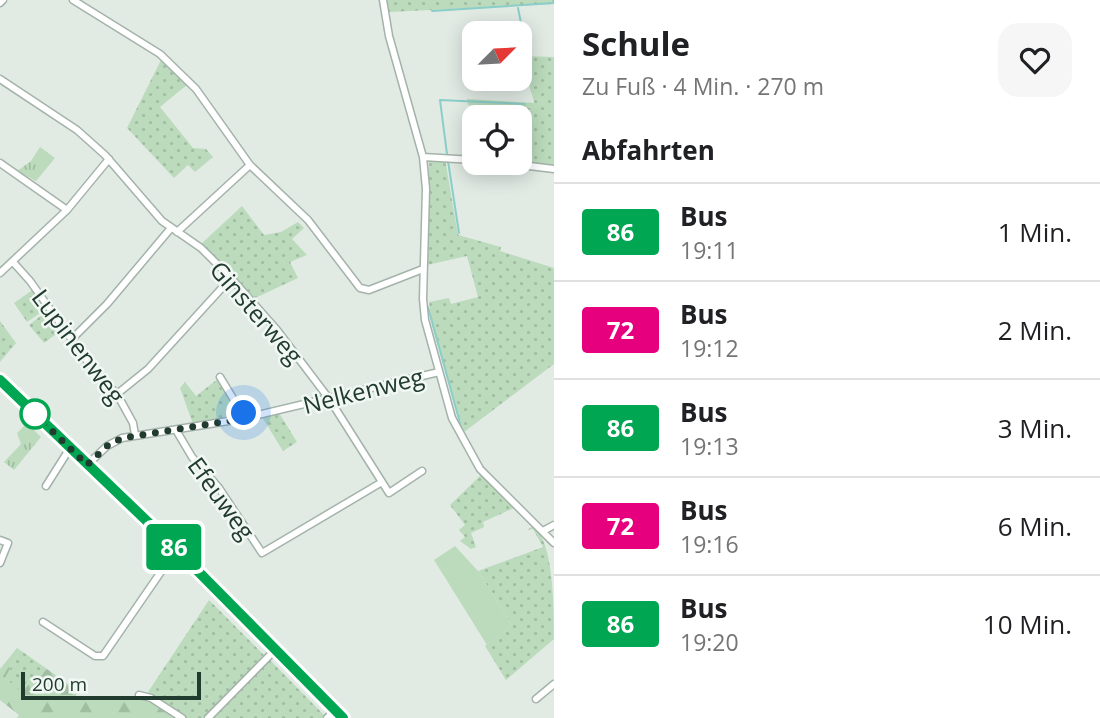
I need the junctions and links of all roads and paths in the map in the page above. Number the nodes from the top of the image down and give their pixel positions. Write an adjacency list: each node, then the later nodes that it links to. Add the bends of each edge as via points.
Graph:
1 (73, 0): 8 (street, via 160,54 207,101)
2 (383, 0): 4 (street)
3 (0, 79): 5 (street, Ginsterweg, via 77,130)
4 (423, 157): 6 (street); 14 (street)
5 (109, 159): 11 (street); 12 (street, Ginsterweg)
6 (462, 159)
7 (0, 163): 11 (street)
8 (250, 164): 12 (street); 14 (street, via 308,220 360,288 369,290)
9 (532, 166): 10 (street)
10 (554, 169)
11 (67, 210): 13 (street)
12 (174, 230): 16 (street, Ginsterweg, via 201,248); 17 (street)
13 (13, 262): 15 (street); 17 (street, Lupinenweg)
14 (423, 269): 18 (street, via 425,320)
15 (0, 273)
16 (231, 278): 21 (street, via 148,369); 22 (street, Ginsterweg)
17 (72, 338): 21 (street, Lupinenweg, via 94,371)
18 (439, 372): 22 (street, Nelkenweg); 32 (street, via 452,418 480,469)
19 (220, 377): 23 (street)
20 (0, 380): 26 (street)
21 (117, 394): 25 (street, Lupinenweg)
22 (330, 400): 23 (street, Nelkenweg); 29 (street)
23 (245, 418): 24 (street, Nelkenweg)
24 (176, 430): 25 (street, Nelkenweg); 29 (street, Efeuweg, via 262,553)
25 (135, 435): 27 (street, Nelkenweg, via 107,446)
26 (70, 448): 27 (street); 30 (street)
27 (87, 465): 35 (street)
28 (422, 471): 29 (street, Efeuweg, via 389,493)
29 (382, 482)
30 (46, 486)
31 (554, 525): 32 (street)
32 (543, 531): 34 (street)
33 (0, 540): 36 (street, via 8,543)
34 (554, 543)
35 (177, 550): 37 (street, via 103,656 95,656); 38 (street)
36 (0, 562)
37 (43, 622)
38 (274, 651): 42 (street); 44 (street)
39 (554, 684): 41 (street)
40 (139, 695): 43 (street)
41 (536, 699)
42 (335, 710): 45 (street); 46 (street)
43 (182, 718)
44 (208, 718)
45 (327, 718)
46 (343, 718)

